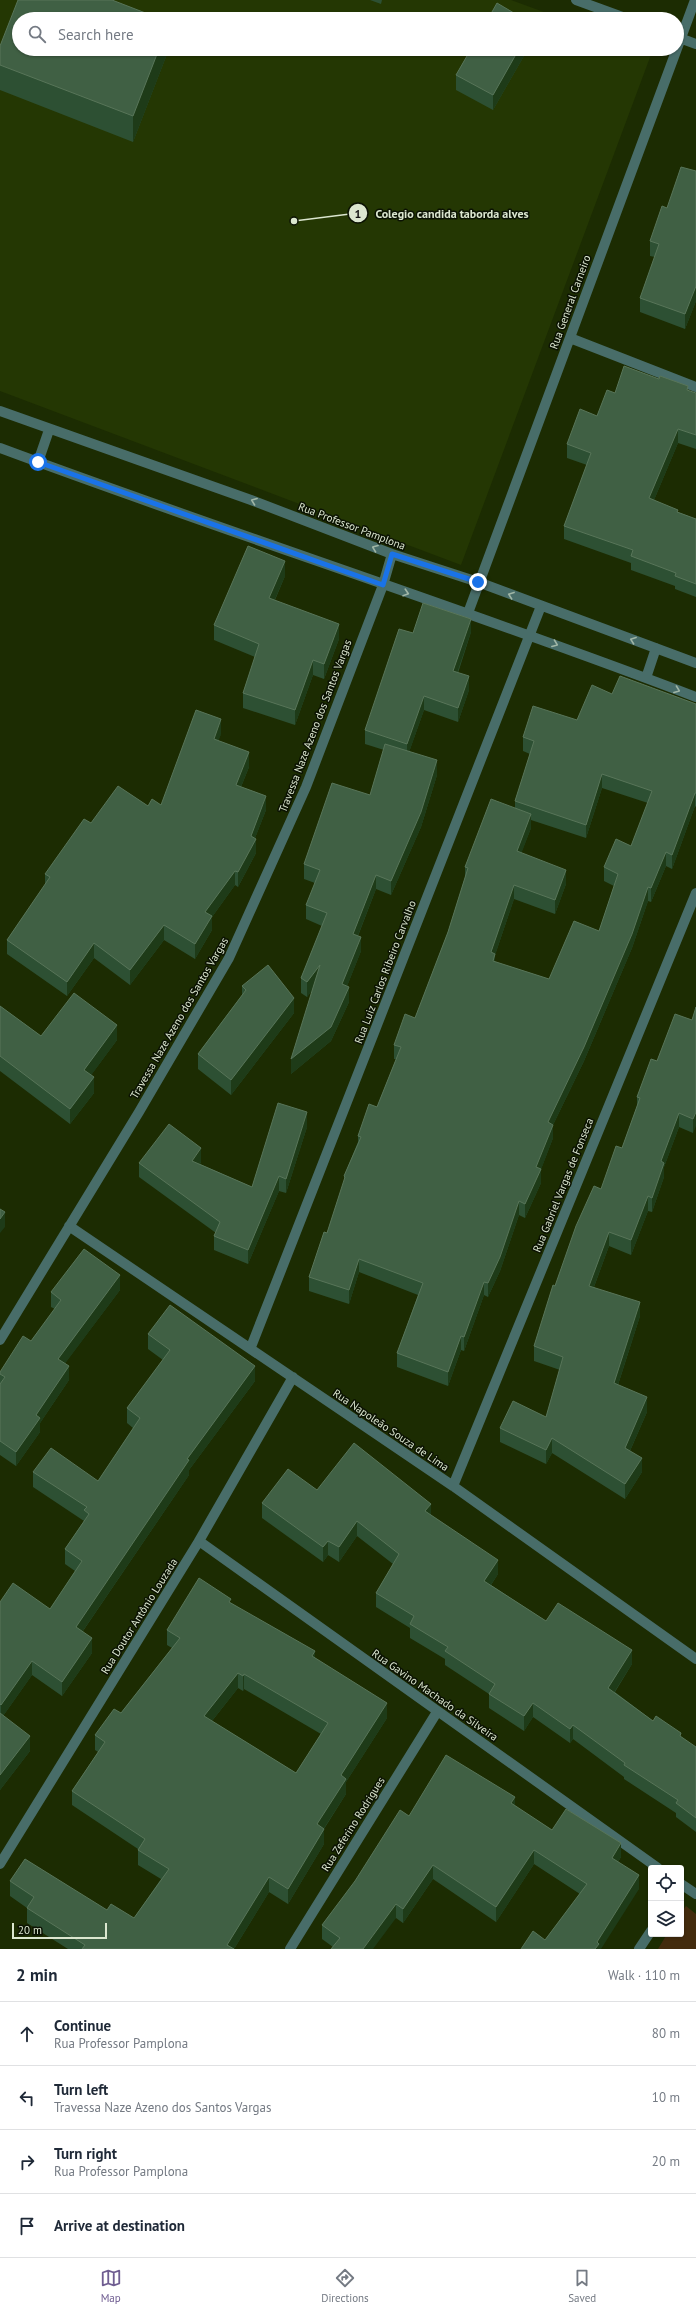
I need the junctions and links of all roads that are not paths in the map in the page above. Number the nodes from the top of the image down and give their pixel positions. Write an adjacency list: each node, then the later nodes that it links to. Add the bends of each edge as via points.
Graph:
1 (576, 0): 3 (street)
2 (695, 0): 4 (street, Rua General Carneiro)
3 (609, 12)
4 (684, 26)
5 (684, 40): 6 (street)
6 (696, 44)
7 (672, 56): 8 (street, Rua General Carneiro)
8 (570, 338): 9 (street); 15 (street, Rua General Carneiro)
9 (696, 387)
10 (0, 411): 11 (street, Rua Professor Pamplona)
11 (49, 430): 13 (street); 14 (street, Rua Professor Pamplona, one-way to 11, via 250,500)
12 (0, 448): 13 (street)
13 (38, 462): 16 (street)
14 (392, 554): 15 (street, Rua Professor Pamplona); 16 (street, Travessa Naze Azeno dos Santos Vargas)
15 (478, 582): 17 (street, Rua Professor Pamplona, one-way to 15); 18 (street, Rua General Carneiro)
16 (383, 585): 18 (street, one-way to 18); 25 (street, Travessa Naze Azeno dos Santos Vargas, via 306,787 229,958)
17 (541, 606): 19 (street, Rua Luiz Carlos Ribeiro Carvalho); 20 (street, Rua Professor Pamplona, one-way to 17)
18 (468, 613): 19 (street)
19 (531, 634): 22 (street, one-way to 22); 27 (street, Rua Luiz Carlos Ribeiro Carvalho)
20 (656, 648): 21 (street, Rua Professor Pamplona); 22 (street)
21 (696, 663)
22 (646, 678): 23 (street, one-way to 23)
23 (696, 697)
24 (696, 893): 29 (street, Rua Gabriel Vargas de Fonseca)
25 (69, 1226): 26 (street, Travessa Naze Azeno dos Santos Vargas); 27 (street, Rua Napoleão Souza de Lima)
26 (0, 1340)
27 (250, 1347): 28 (street, Rua Napoleão Souza de Lima)
28 (294, 1377): 29 (street, Rua Napoleão Souza de Lima); 30 (street, Rua Doutor Antônio Louzada)
29 (453, 1486): 31 (street, Rua Napoleão Souza de Lima)
30 (199, 1541): 32 (street, Rua Gavino Machado da Silveira); 33 (street, Rua Doutor Antônio Louzada)
31 (696, 1659)
32 (437, 1712): 34 (street, Rua Gavino Machado da Silveira); 38 (street, Rua Zeferino Rodrigues)
33 (0, 1864)
34 (654, 1865)
35 (684, 1887): 36 (street)
36 (696, 1894)
37 (648, 1936): 39 (street)
38 (290, 1949)
39 (639, 1949)

